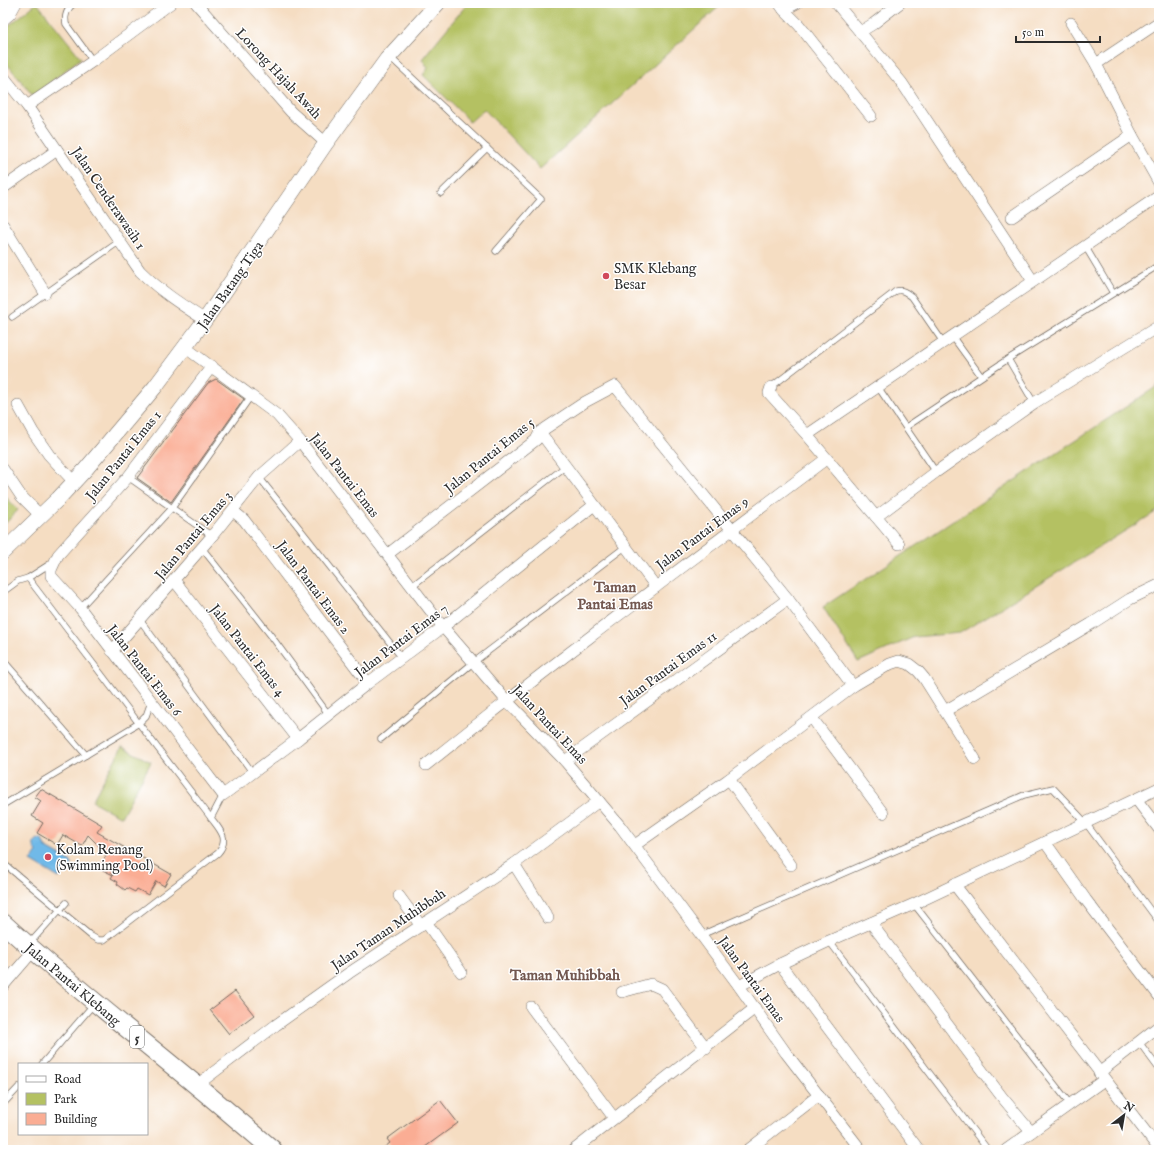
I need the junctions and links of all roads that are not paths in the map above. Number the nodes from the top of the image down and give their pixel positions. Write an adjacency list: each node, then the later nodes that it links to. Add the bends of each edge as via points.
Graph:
1 (16, 3): 10 (street)
2 (74, 3): 15 (lane, via 67,11 66,24)
3 (171, 3): 15 (street)
4 (196, 3): 21 (street, Lorong Hajah Awah, via 291,112)
5 (438, 3): 14 (main road, Jalan Batang Tiga)
6 (797, 3): 9 (street)
7 (836, 3): 13 (street)
8 (900, 3): 13 (street)
9 (782, 6): 19 (street)
10 (3, 20)
11 (1159, 22): 16 (street)
12 (1071, 23): 16 (street)
13 (860, 32): 34 (street, via 902,83)
14 (390, 56): 21 (main road, Jalan Batang Tiga); 22 (lane)
15 (93, 61): 18 (street)
16 (1096, 64): 20 (street)
17 (3, 76): 18 (street, Jalan Cenderawasih 1)
18 (28, 106): 23 (street, Jalan Cenderawasih 1)
19 (871, 116)
20 (1132, 135): 24 (street); 28 (street)
21 (326, 143): 38 (main road, Jalan Batang Tiga)
22 (488, 148): 26 (lane); 32 (lane, via 541,199)
23 (58, 150): 25 (street); 30 (street, Jalan Cenderawasih 1)
24 (1159, 183)
25 (3, 188)
26 (441, 193)
27 (1159, 196): 31 (street)
28 (1012, 217)
29 (3, 225): 35 (street)
30 (120, 241): 35 (lane); 38 (street, Jalan Cenderawasih 1, via 140,271 154,285)
31 (1085, 246): 34 (street); 36 (lane)
32 (496, 251)
33 (1159, 265): 36 (lane)
34 (1033, 281): 40 (street)
35 (45, 293): 37 (lane)
36 (1113, 293): 42 (lane)
37 (12, 317)
38 (205, 320): 41 (main road, Jalan Batang Tiga)
39 (1159, 326): 48 (street)
40 (948, 339): 44 (lane); 45 (lane, via 912,297 906,292 896,291); 46 (street)
41 (186, 348): 43 (street, Jalan Pantai Emas); 60 (main road, Jalan Batang Tiga)
42 (1008, 358): 44 (lane); 48 (lane)
43 (212, 366): 47 (street, Jalan Pantai Emas); 58 (street, Jalan Pantai Emas 1)
44 (981, 376): 50 (lane)
45 (771, 386): 52 (street, via 769,393)
46 (878, 387): 50 (lane); 52 (street)
47 (251, 396): 53 (street, Jalan Pantai Emas, via 277,415); 62 (lane)
48 (1034, 403): 57 (street)
49 (18, 405): 60 (street, via 49,455)
50 (906, 427): 57 (lane)
51 (540, 432): 55 (street); 66 (street, Jalan Pantai Emas 5, via 585,402 615,386); 72 (street, Jalan Pantai Emas 5, via 536,440)
52 (807, 435): 54 (street)
53 (300, 441): 59 (street, Jalan Pantai Emas 3); 72 (street, Jalan Pantai Emas)
54 (826, 458): 65 (street); 66 (street, Jalan Pantai Emas 9)
55 (566, 466): 61 (street); 77 (lane)
56 (3, 469): 64 (street, via 21,496)
57 (936, 472): 65 (street)
58 (128, 477): 62 (lane); 73 (street, Jalan Pantai Emas 1)
59 (259, 477): 63 (street, Jalan Pantai Emas 3); 85 (lane)
60 (74, 482): 64 (main road, Jalan Batang Tiga)
61 (594, 505): 69 (street); 83 (street, Jalan Pantai Emas 7)
62 (172, 508): 67 (lane); 81 (lane)
63 (233, 511): 67 (street, Jalan Pantai Emas 3); 88 (street, Jalan Pantai Emas 2, via 244,520)
64 (40, 515): 71 (main road, Jalan Batang Tiga)
65 (876, 517): 68 (street)
66 (731, 530): 78 (street, Jalan Pantai Emas 9); 80 (street)
67 (212, 536): 70 (street, Jalan Pantai Emas 3)
68 (899, 544)
69 (625, 547): 78 (street); 87 (lane)
70 (202, 548): 75 (street, Jalan Pantai Emas 3); 93 (lane)
71 (3, 552)
72 (388, 554): 77 (street, Jalan Pantai Emas)
73 (55, 561): 74 (lane); 81 (street, Jalan Pantai Emas 6, via 51,576)
74 (28, 578): 79 (lane, via 18,581); 95 (lane)
75 (174, 580): 82 (street, Jalan Pantai Emas 3); 97 (street, Jalan Pantai Emas 4)
76 (1159, 585): 92 (street, via 1130,599)
77 (412, 586): 83 (street, Jalan Pantai Emas)
78 (656, 587): 90 (street, Jalan Pantai Emas 9)
79 (3, 592)
80 (788, 599): 89 (street); 100 (street, Jalan Pantai Emas 11)
81 (80, 608): 84 (street, Jalan Pantai Emas 6)
82 (140, 620): 84 (street, Jalan Pantai Emas 3); 102 (lane)
83 (443, 627): 85 (street, Jalan Pantai Emas 7); 87 (street, Jalan Pantai Emas)
84 (112, 651): 91 (street, Jalan Pantai Emas 6)
85 (402, 658): 88 (street, Jalan Pantai Emas 7)
86 (3, 660): 98 (lane)
87 (474, 662): 90 (street, Jalan Pantai Emas); 96 (lane)
88 (368, 683): 93 (street, Jalan Pantai Emas 7)
89 (853, 686): 92 (street, via 899,661 909,664 918,671); 94 (street)
90 (506, 700): 100 (street, Jalan Pantai Emas); 101 (street, Jalan Pantai Emas 9)
91 (151, 702): 95 (lane, via 146,716); 105 (street, Jalan Pantai Emas 6)
92 (945, 711): 99 (street)
93 (329, 715): 97 (street, Jalan Pantai Emas 7)
94 (812, 718): 103 (street); 109 (street)
95 (139, 723): 98 (lane); 110 (lane)
96 (381, 739)
97 (298, 740): 102 (street, Jalan Pantai Emas 7)
98 (86, 755): 108 (lane)
99 (975, 759)
100 (565, 761): 107 (street, Jalan Pantai Emas)
101 (426, 765)
102 (253, 773): 105 (street, Jalan Pantai Emas 7)
103 (729, 779): 114 (street); 117 (street)
104 (1159, 788): 106 (street)
105 (223, 795): 110 (lane)
106 (1136, 799): 111 (street); 112 (street)
107 (599, 801): 114 (street, Jalan Pantai Emas); 116 (street, Jalan Taman Muhibbah)
108 (3, 805)
109 (883, 813)
110 (211, 818): 122 (lane, via 223,835 222,848 218,853 104,940 91,936)
111 (1085, 822): 113 (street); 124 (lane); 128 (lane, via 1052,788 1024,796)
112 (1159, 829)
113 (1044, 842): 118 (street); 135 (street)
114 (635, 845): 128 (street, Jalan Pantai Emas)
115 (3, 864): 122 (lane)
116 (514, 864): 123 (street); 126 (street, Jalan Taman Muhibbah)
117 (791, 865)
118 (954, 884): 121 (street); 145 (street)
119 (399, 896): 126 (street)
120 (66, 903): 122 (lane)
121 (914, 904): 127 (street); 150 (lane)
122 (60, 910): 130 (lane)
123 (548, 918)
124 (1159, 922)
125 (3, 923): 130 (highway, Jalan Pantai Klebang / 5)
126 (423, 924): 132 (street); 146 (street, Jalan Taman Muhibbah, via 343,977)
127 (871, 924): 129 (street); 152 (street)
128 (701, 935): 134 (street, Jalan Pantai Emas)
129 (830, 941): 131 (street); 159 (lane)
130 (30, 948): 133 (street); 137 (highway, Jalan Pantai Klebang / 5)
131 (780, 964): 134 (street); 158 (street)
132 (461, 972)
133 (4, 984)
134 (739, 986): 139 (street, Jalan Pantai Emas)
135 (1157, 990)
136 (622, 992): 142 (street, via 651,984 662,989)
137 (94, 1003): 143 (lane); 146 (highway, Jalan Pantai Klebang / 5)
138 (531, 1007): 151 (street)
139 (755, 1008): 142 (street); 148 (street, Jalan Pantai Emas)
140 (1159, 1026): 141 (street)
141 (1139, 1042): 144 (lane); 145 (street)
142 (706, 1048): 151 (street)
143 (43, 1063)
144 (1159, 1069)
145 (1102, 1076): 150 (street); 153 (street)
146 (197, 1085): 154 (highway, Jalan Pantai Klebang / 5)
147 (18, 1088): 149 (lane)
148 (819, 1095): 156 (street); 157 (street, Jalan Pantai Emas)
149 (3, 1104)
150 (1070, 1104): 152 (street)
151 (614, 1118): 155 (street)
152 (1031, 1132): 160 (street)
153 (1159, 1149)
154 (273, 1150)
155 (574, 1150)
156 (748, 1150)
157 (862, 1150)
158 (918, 1150)
159 (988, 1150)
160 (1006, 1150)

